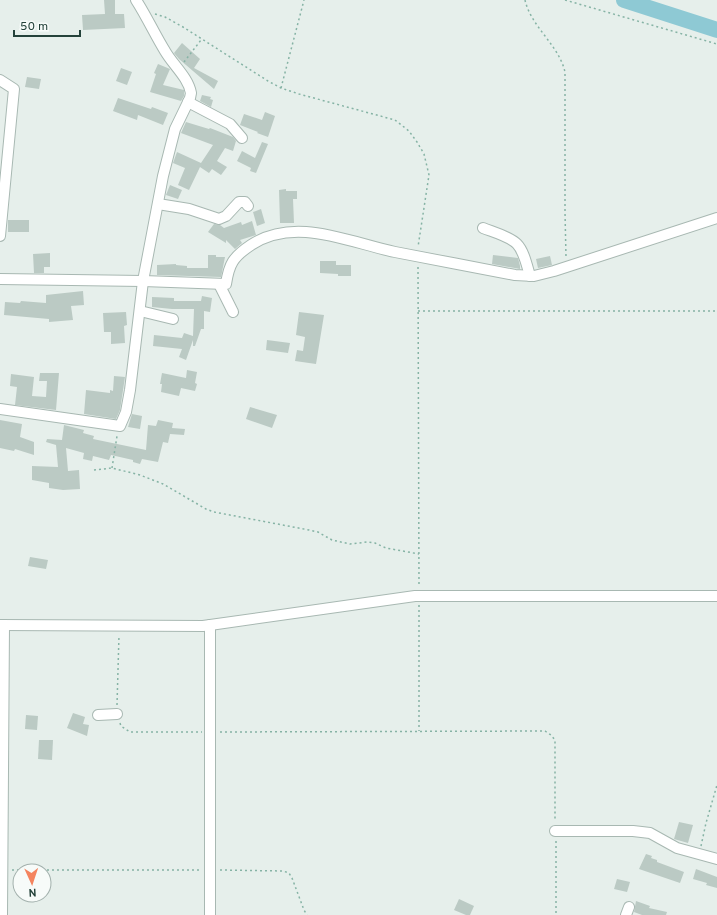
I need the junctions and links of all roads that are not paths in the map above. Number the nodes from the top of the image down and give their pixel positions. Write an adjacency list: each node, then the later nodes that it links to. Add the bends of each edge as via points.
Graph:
1 (136, 0): 3 (street, via 165,52 191,89)
2 (0, 80): 9 (street, via 14,88)
3 (188, 102): 4 (street, via 230,124); 5 (street, via 175,129)
4 (242, 138)
5 (158, 204): 6 (street, via 188,209 219,220 239,202 245,202); 12 (street)
6 (248, 206)
7 (717, 218): 10 (street, via 566,267)
8 (483, 228): 10 (street, via 517,244)
9 (0, 236)
10 (530, 276): 13 (street, via 418,256 309,232 283,232 263,238 236,256 228,269 226,284)
11 (0, 279): 12 (street)
12 (143, 281): 13 (street); 14 (street)
13 (219, 284): 15 (street)
14 (140, 311): 16 (street); 17 (street, via 126,412 119,426)
15 (233, 312)
16 (173, 319)
17 (0, 409)
18 (717, 596): 20 (street, via 419,596)
19 (2, 625): 20 (street); 25 (street)
20 (210, 625): 26 (street)
21 (117, 714): 22 (street)
22 (98, 715)
23 (556, 830): 24 (street, via 650,833 677,848)
24 (717, 859)
25 (2, 915)
26 (210, 915)

